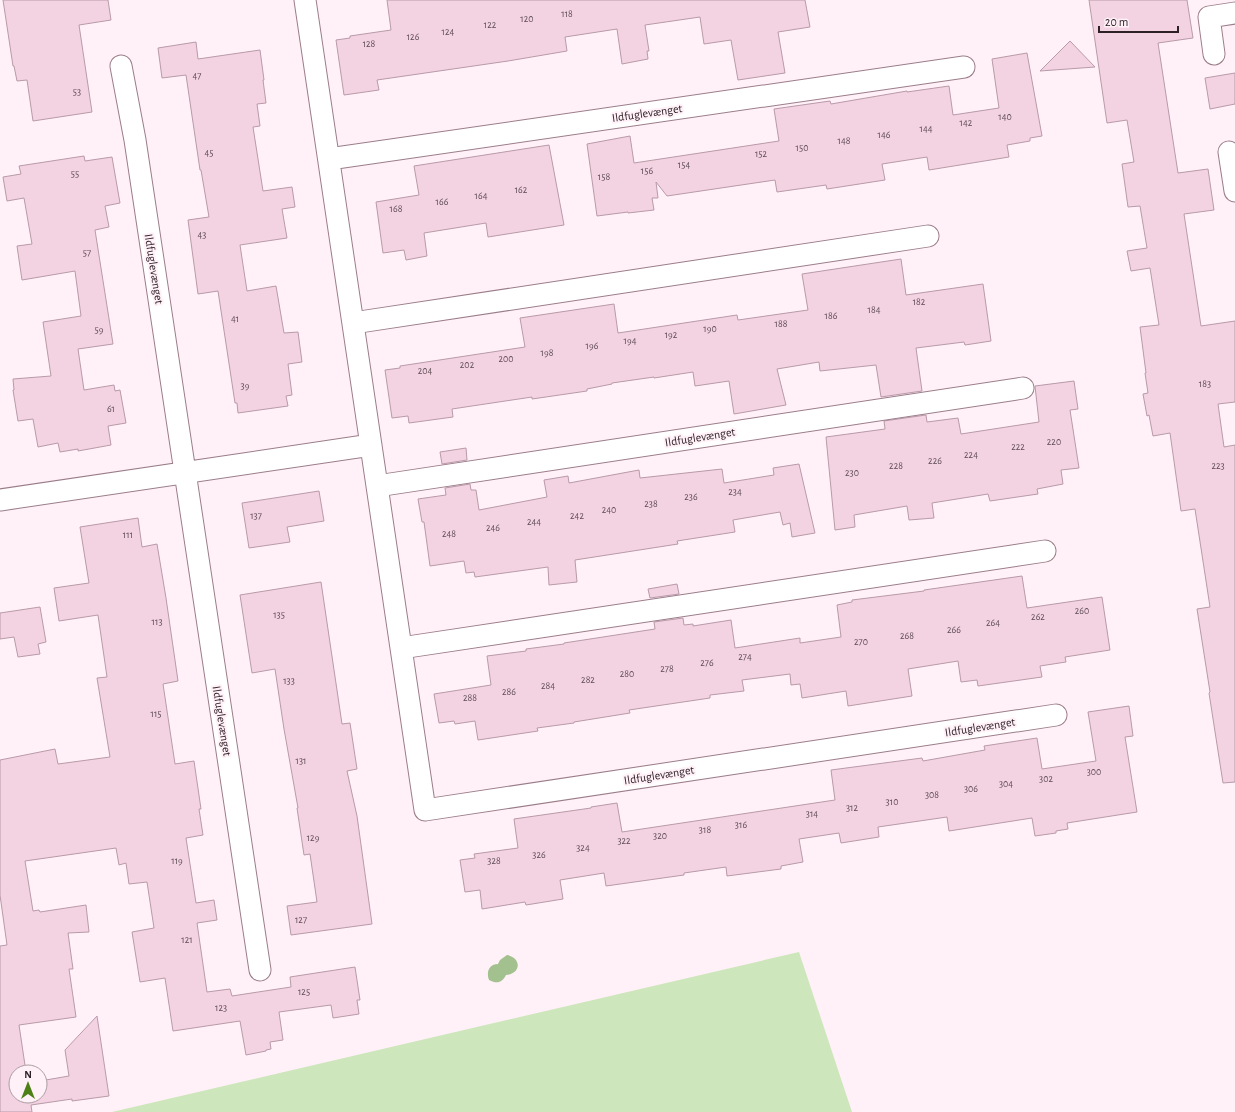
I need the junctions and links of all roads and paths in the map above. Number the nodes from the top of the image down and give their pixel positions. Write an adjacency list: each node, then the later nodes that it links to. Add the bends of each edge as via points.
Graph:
1 (305, 0): 7 (street, Ildfuglevænget)
2 (1235, 13): 3 (street, via 1209,17)
3 (1214, 54)
4 (121, 66): 13 (street, Ildfuglevænget, via 135,140)
5 (964, 67): 7 (street, Ildfuglevænget)
6 (1229, 152): 8 (street)
7 (329, 159): 10 (street, Ildfuglevænget)
8 (1235, 191)
9 (928, 236): 10 (street)
10 (353, 323): 12 (street, Ildfuglevænget)
11 (1023, 388): 14 (street, Ildfuglevænget)
12 (371, 444): 13 (street); 14 (street, Ildfuglevænget)
13 (185, 472): 15 (street); 19 (street, Ildfuglevænget)
14 (377, 486): 17 (street, Ildfuglevænget)
15 (0, 500)
16 (1045, 551): 17 (street)
17 (401, 648): 18 (street, Ildfuglevænget, via 425,810)
18 (1056, 715)
19 (260, 970)

